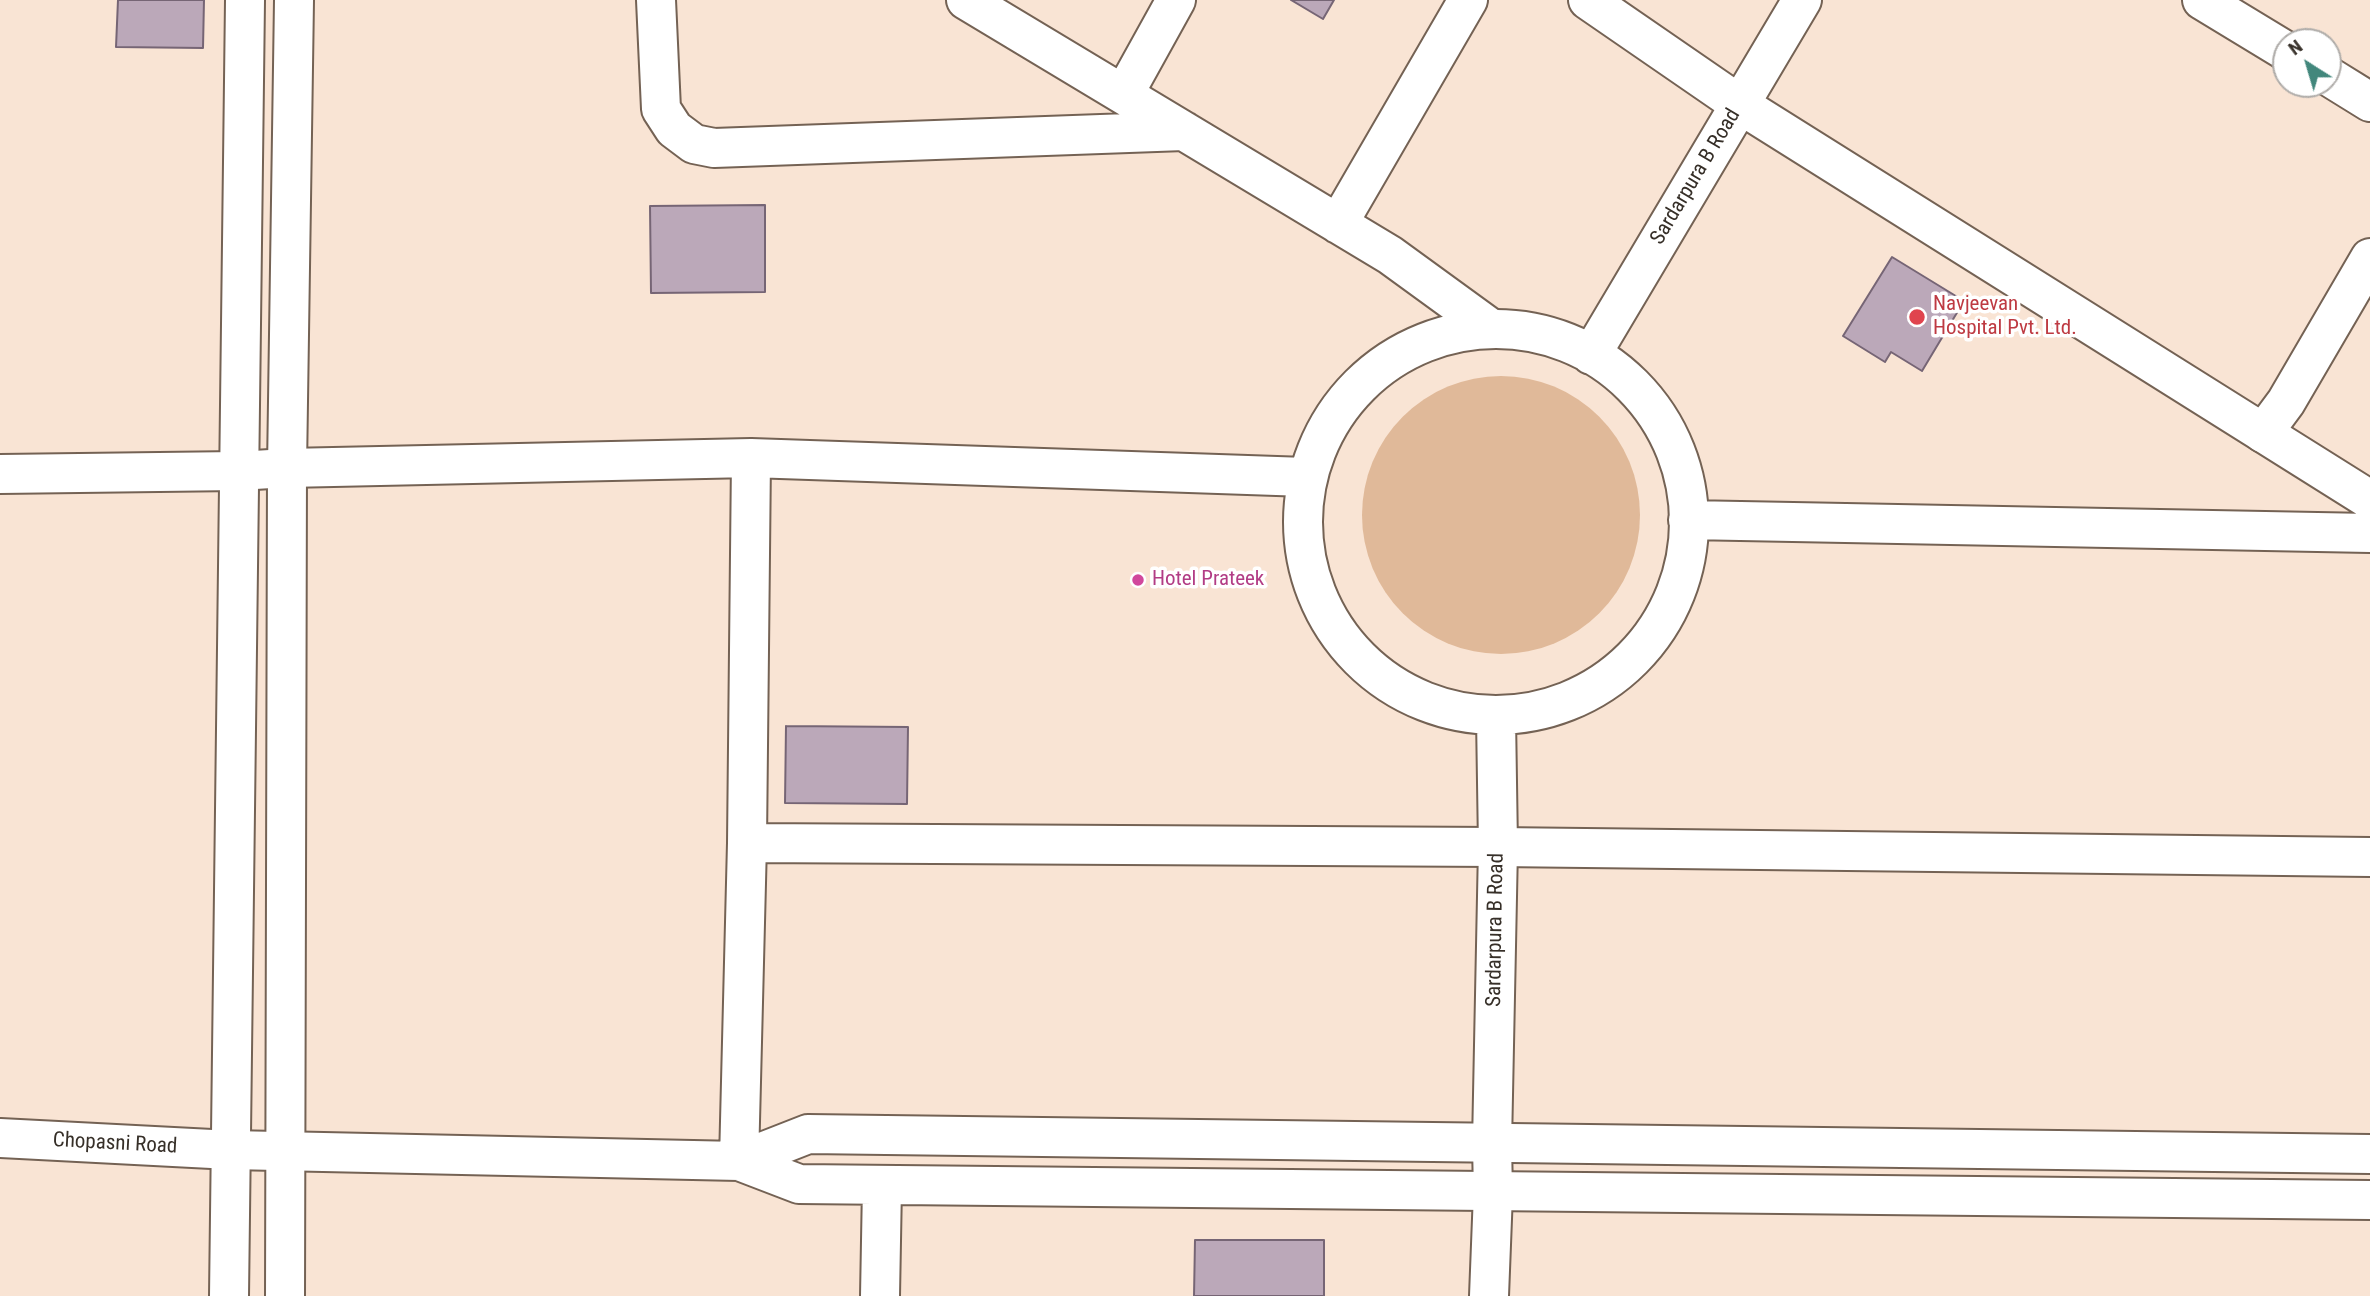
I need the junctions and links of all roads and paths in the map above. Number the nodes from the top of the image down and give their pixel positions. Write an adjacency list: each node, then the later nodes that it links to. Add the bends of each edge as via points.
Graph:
1 (245, 0): 23 (street)
2 (294, 0): 22 (street)
3 (656, 0): 15 (street, via 661,110 674,129 694,144 714,148)
4 (966, 0): 12 (street)
5 (1176, 0): 12 (street)
6 (1468, 0): 16 (street)
7 (1588, 0): 14 (street)
8 (1802, 0): 14 (street, Sardarpura B Road)
9 (2202, 0): 10 (street)
10 (2272, 42)
11 (2342, 85): 13 (street)
12 (1124, 94): 15 (street)
13 (2370, 102)
14 (1739, 104): 19 (street, Sardarpura B Road); 20 (street)
15 (1184, 131): 16 (street)
16 (1338, 224): 18 (street, via 1390,255)
17 (2370, 258): 20 (street)
18 (1489, 327): 19 (street, via 1556,336); 25 (street, via 1423,342 1381,365 1334,415)
19 (1591, 355): 27 (street, via 1615,368 1661,417 1686,480)
20 (2263, 433): 26 (street)
21 (751, 458): 22 (street); 25 (street); 30 (street)
22 (287, 468): 23 (street); 36 (street)
23 (238, 471): 24 (street); 35 (street)
24 (0, 474)
25 (1306, 477): 29 (street, via 1302,545 1322,610 1361,663 1430,706)
26 (2370, 500)
27 (1688, 520): 28 (street); 29 (street, via 1689,547 1665,618 1622,670 1563,704)
28 (2370, 534)
29 (1496, 717): 31 (street, Sardarpura B Road)
30 (747, 843): 31 (street); 38 (street)
31 (1498, 847): 32 (street); 34 (street, Sardarpura B Road)
32 (2370, 858)
33 (0, 1138): 35 (street, Chopasni Road)
34 (1492, 1144): 37 (street); 38 (street, via 808,1134); 40 (street, Sardarpura B Road)
35 (231, 1150): 36 (street, Chopasni Road); 42 (street)
36 (286, 1151): 38 (street, Chopasni Road); 43 (street)
37 (2370, 1154)
38 (739, 1161): 39 (street, via 799,1184)
39 (882, 1186): 40 (street); 44 (street)
40 (1493, 1193): 41 (street); 45 (street)
41 (2370, 1200)
42 (229, 1296)
43 (285, 1296)
44 (880, 1296)
45 (1489, 1296)

